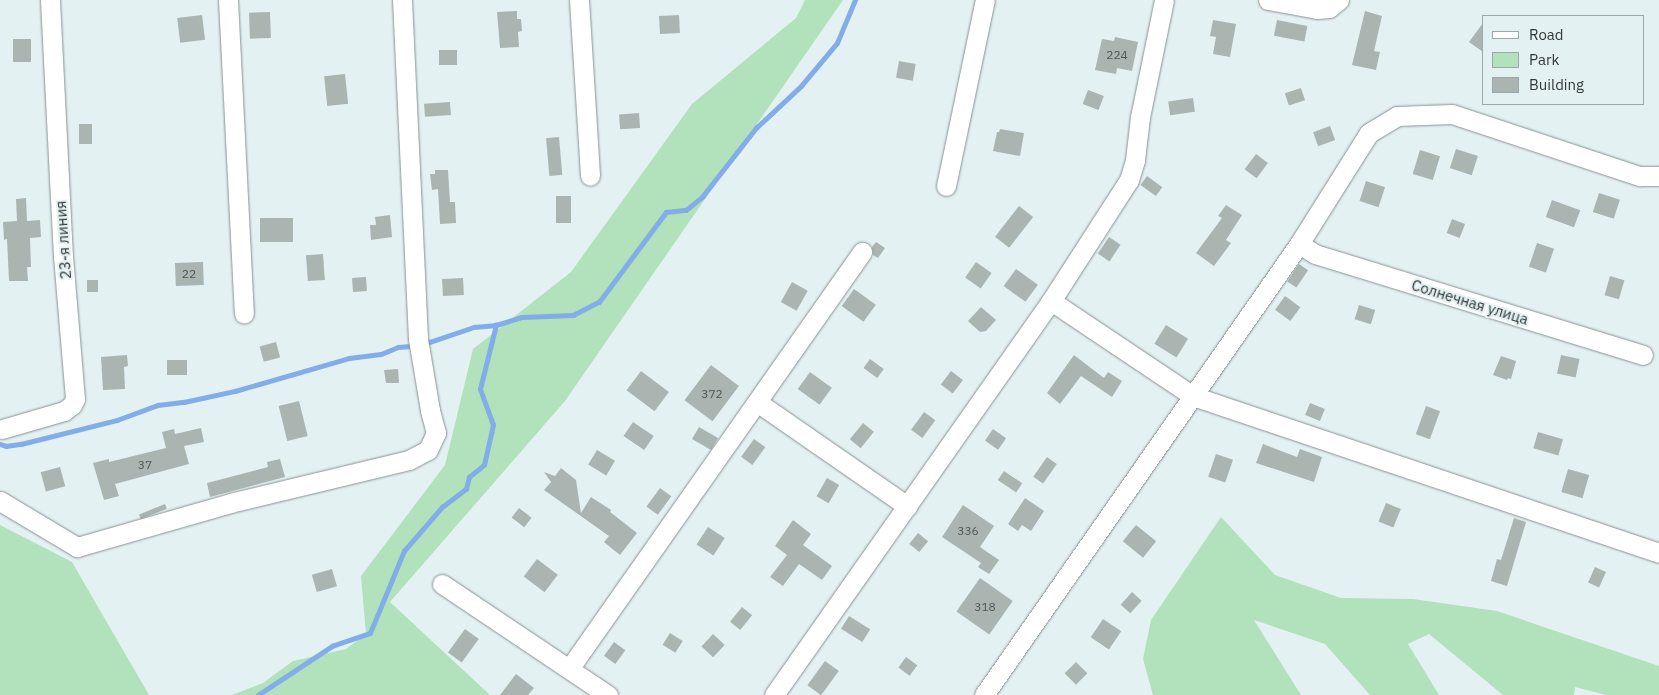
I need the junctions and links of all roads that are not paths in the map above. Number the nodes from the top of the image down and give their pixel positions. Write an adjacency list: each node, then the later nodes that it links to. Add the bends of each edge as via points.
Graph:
1 (50, 0): 19 (street, 23-я линия, via 63,257 75,398 64,411)
2 (228, 0): 15 (street)
3 (402, 0): 20 (street, via 419,347 436,433 428,450 409,460 230,503 76,548)
4 (579, 0): 9 (street)
5 (985, 0): 11 (street)
6 (1164, 0): 14 (street, via 1140,117 1136,160 1129,180)
7 (1268, 0): 8 (street, via 1316,9 1329,8)
8 (1339, 0)
9 (590, 176)
10 (1659, 176): 12 (street, via 1640,176 1452,114 1396,116 1370,132)
11 (946, 186)
12 (1299, 244): 16 (street, Солнечная улица, via 1315,254); 17 (street)
13 (862, 252): 18 (street)
14 (1050, 301): 17 (street); 21 (street)
15 (244, 314)
16 (1643, 355)
17 (1193, 396): 22 (street); 27 (street)
18 (757, 402): 21 (street); 24 (street)
19 (2, 429)
20 (0, 501)
21 (907, 506): 26 (street)
22 (1659, 553)
23 (442, 584): 24 (street)
24 (569, 669): 25 (street)
25 (608, 695)
26 (774, 695)
27 (984, 695)

